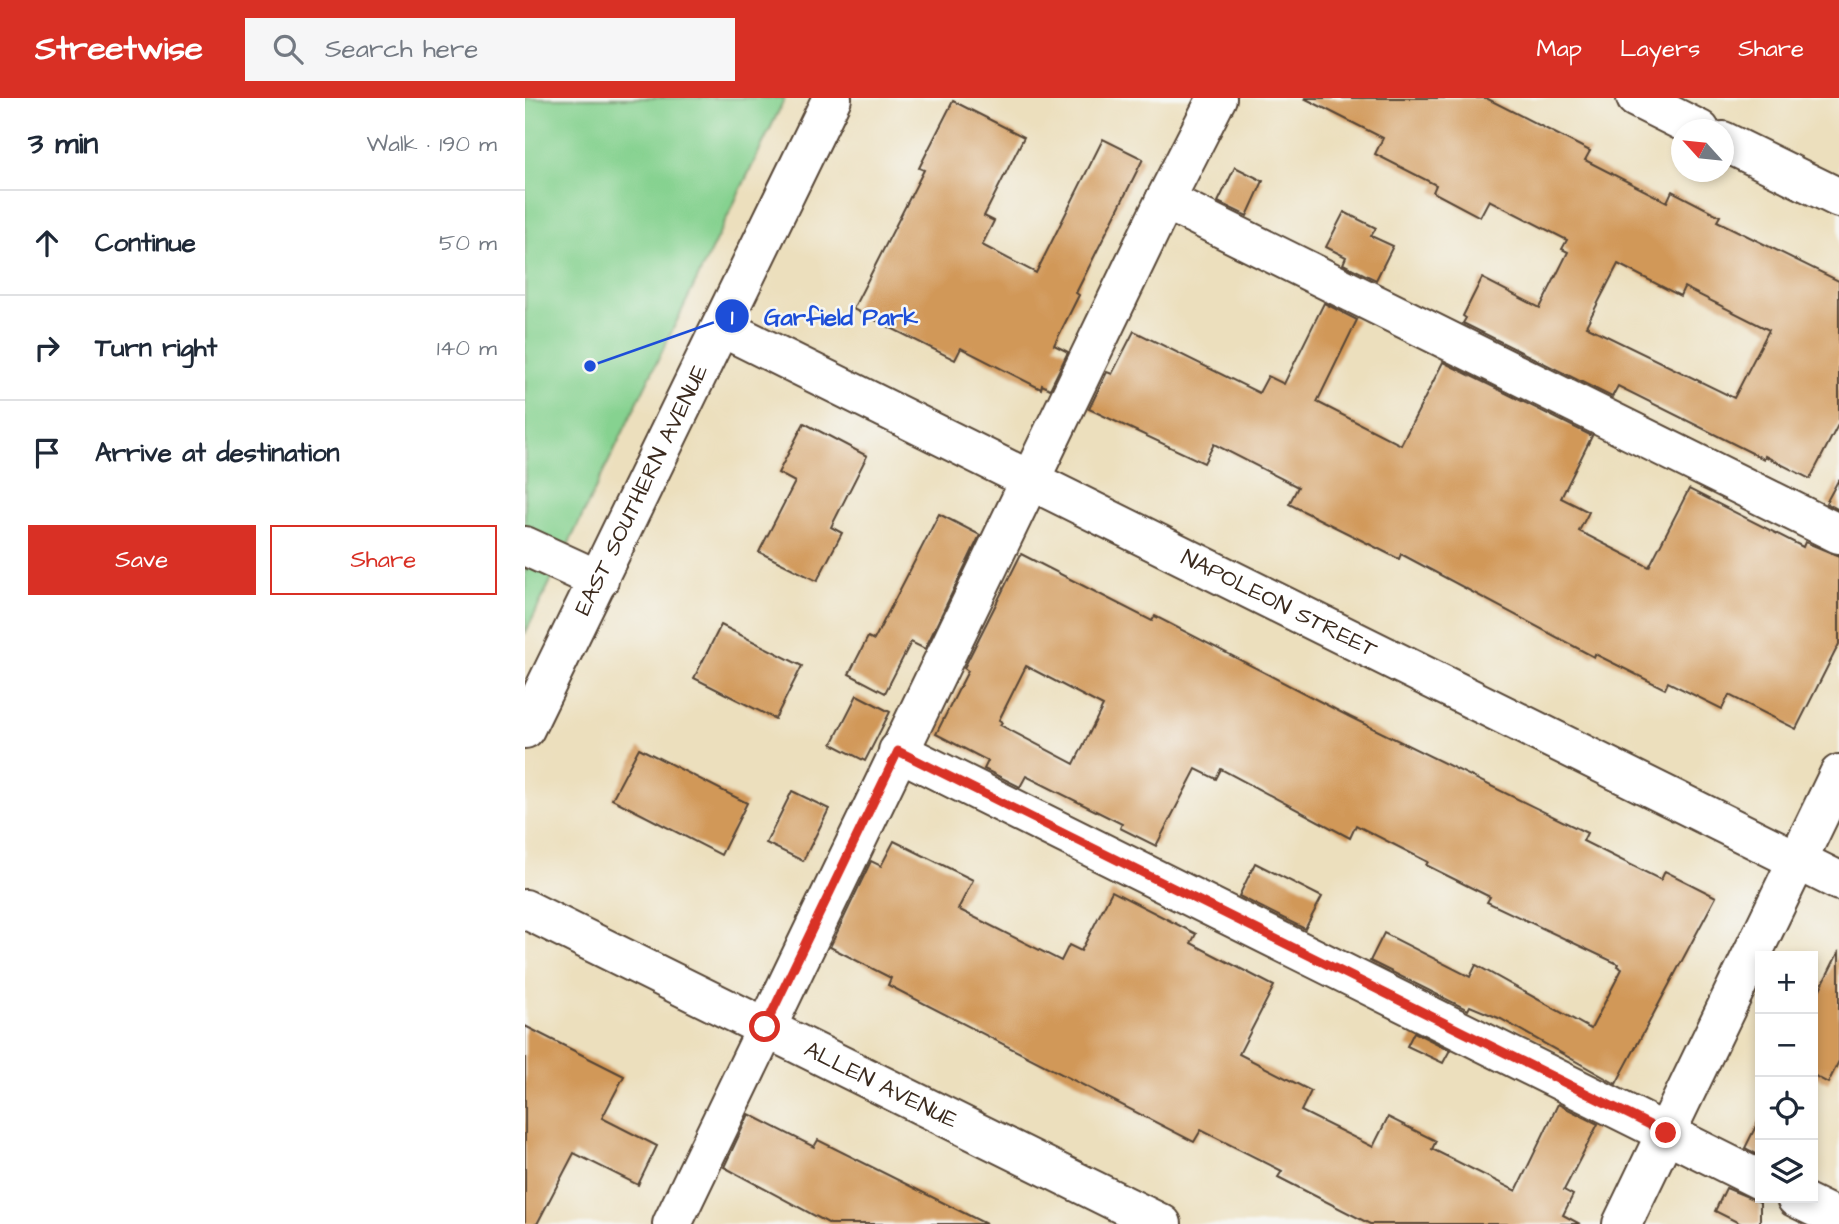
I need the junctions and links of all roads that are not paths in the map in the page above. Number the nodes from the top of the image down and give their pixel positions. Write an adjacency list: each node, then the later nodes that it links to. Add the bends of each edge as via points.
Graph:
1 (832, 98): 8 (street, EAST SOUTHERN AVENUE)
2 (1217, 98): 7 (street)
3 (1636, 98): 4 (street)
4 (1678, 119)
5 (1734, 146): 6 (street)
6 (1839, 198)
7 (1165, 200): 9 (street); 10 (street)
8 (721, 327): 9 (street, NAPOLEON STREET); 12 (street, EAST SOUTHERN AVENUE)
9 (1029, 480): 14 (street); 16 (street, NAPOLEON STREET)
10 (1839, 534)
11 (525, 545): 12 (street)
12 (599, 580): 13 (street, EAST SOUTHERN AVENUE)
13 (530, 706)
14 (898, 751): 19 (street); 20 (street)
15 (1839, 774): 16 (street)
16 (1798, 860): 17 (street, NAPOLEON STREET); 20 (street)
17 (1839, 881)
18 (525, 909): 19 (street, ALLEN AVENUE)
19 (765, 1027): 24 (street); 25 (street, ALLEN AVENUE)
20 (1666, 1133): 21 (street); 26 (street)
21 (1755, 1178)
22 (1806, 1203): 23 (street)
23 (1839, 1219)
24 (672, 1224)
25 (1162, 1224)
26 (1622, 1224)

